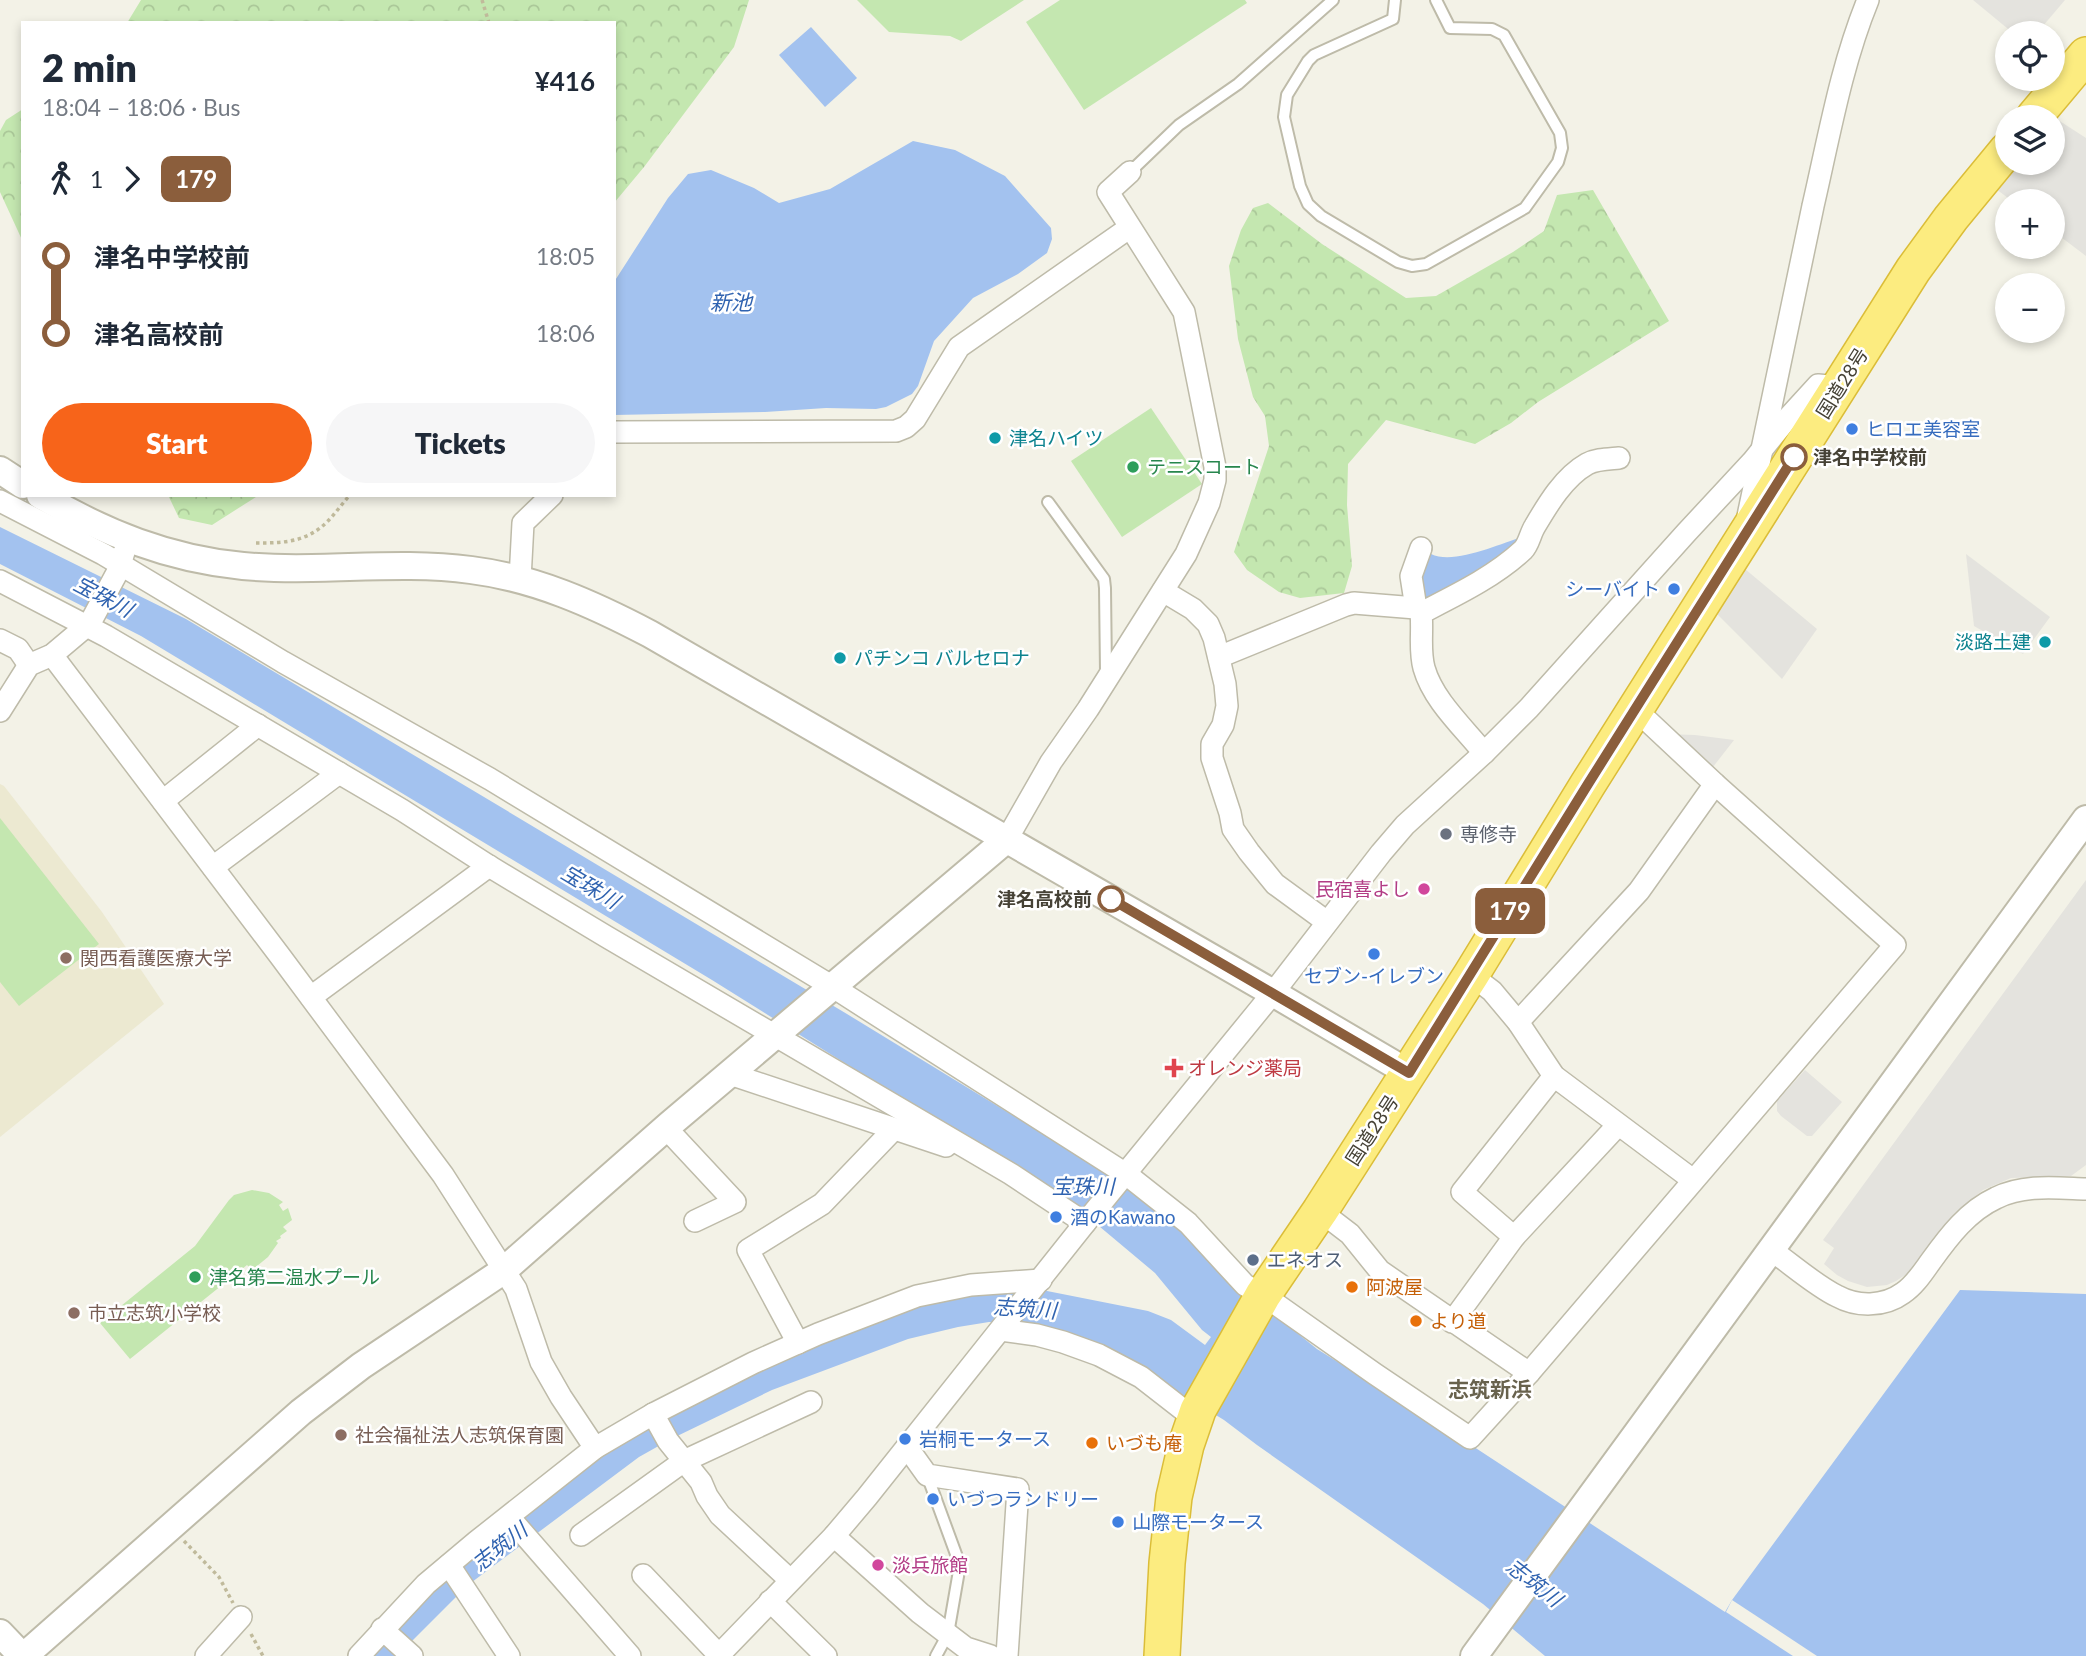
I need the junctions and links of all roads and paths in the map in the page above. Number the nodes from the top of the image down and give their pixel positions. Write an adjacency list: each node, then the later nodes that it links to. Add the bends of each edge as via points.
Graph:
1 (482, 0): 6 (path)
2 (1333, 0): 10 (lane, via 1238,84 1179,125)
3 (1395, 0): 4 (lane, via 1392,19 1311,58 1287,95 1284,109 1308,204 1398,262 1412,266 1426,264 1525,208 1558,162 1562,148 1560,132 1504,34 1492,29 1450,28)
4 (1436, 0)
5 (1868, 0): 14 (street, via 1839,91)
6 (488, 21)
7 (2086, 55): 8 (highway)
8 (2044, 105)
9 (1995, 165): 12 (highway, 国道28号, via 1926,252)
10 (1130, 172): 11 (street, via 1108,192)
11 (1129, 228): 13 (street, via 959,347 915,419 896,431); 30 (street, via 1184,312 1215,467 1209,503)
12 (1839, 387): 14 (street, via 1818,385); 23 (highway, 国道28号)
13 (616, 432)
14 (1761, 451): 23 (street); 41 (street)
15 (1619, 458): 31 (street, via 1588,463 1577,472 1557,491 1527,547 1509,562)
16 (0, 470): 17 (street)
17 (21, 484)
18 (44, 497): 24 (street)
19 (348, 497): 26 (path, via 309,535 287,542 249,543)
20 (550, 497): 28 (street, via 523,523)
21 (0, 501): 27 (street)
22 (1048, 502): 37 (lane, via 1104,579)
23 (1744, 536): 38 (highway, 国道28号)
24 (129, 538): 26 (street, via 163,552); 27 (street)
25 (1421, 548): 31 (street, via 1411,576)
26 (245, 566): 28 (street, via 404,565)
27 (119, 568): 32 (street); 51 (street, via 490,779)
28 (520, 579): 46 (street, via 614,614)
29 (0, 581): 32 (street)
30 (1163, 591): 35 (street, via 1208,624); 37 (street)
31 (1418, 610): 35 (street, via 1354,603); 41 (street, via 1423,666 1430,682)
32 (88, 625): 34 (street); 40 (street)
33 (0, 640): 36 (street, via 18,649)
34 (52, 656): 36 (street); 44 (street)
35 (1219, 657): 49 (street, via 1227,706 1211,750 1233,829 1275,884)
36 (29, 665): 39 (street)
37 (1107, 680): 46 (street)
38 (1635, 709): 43 (street); 50 (highway, 国道28号)
39 (0, 711)
40 (258, 725): 42 (street); 44 (street)
41 (1485, 753): 49 (street, via 1405,825)
42 (339, 773): 47 (street); 48 (street)
43 (1715, 784): 54 (street, via 1639,891); 64 (street, via 1895,945)
44 (163, 801): 48 (street)
45 (2086, 819): 70 (street)
46 (1006, 839): 51 (street); 52 (street)
47 (489, 866): 53 (street); 55 (street)
48 (214, 867): 53 (street)
49 (1327, 922): 52 (street)
50 (1471, 975): 54 (street, via 1492,991); 56 (highway, 国道28号)
51 (831, 988): 55 (street); 63 (street)
52 (1273, 993): 56 (street); 63 (street)
53 (311, 998): 71 (street, via 443,1175)
54 (1518, 1022): 58 (street)
55 (779, 1033): 57 (street); 62 (street)
56 (1409, 1073): 66 (highway, 国道28号)
57 (730, 1074): 60 (street); 61 (street)
58 (1554, 1076): 59 (street); 69 (street, via 1462,1192)
59 (1618, 1125): 64 (street); 69 (street)
60 (666, 1128): 67 (street, via 735,1202); 71 (street)
61 (892, 1130): 62 (street, via 945,1147); 76 (street, via 822,1204 748,1250)
62 (952, 1141): 68 (street)
63 (1125, 1176): 68 (street); 73 (street, via 1188,1223)
64 (1693, 1180): 77 (street)
65 (2084, 1188): 70 (street, via 2023,1189 1996,1197 1959,1225 1904,1293 1881,1303 1836,1296)
66 (1320, 1211): 73 (highway, 国道28号); 74 (street, via 1350,1234 1380,1271)
67 (695, 1221)
68 (1085, 1223): 72 (street)
69 (1514, 1237): 74 (street)
70 (1771, 1250): 110 (street)
71 (503, 1271): 82 (street, via 516,1289 541,1362); 86 (street, via 301,1412)
72 (1039, 1282): 75 (street); 76 (street, via 971,1285 927,1293)
73 (1261, 1298): 77 (street, via 1470,1438); 80 (highway, 国道28号)
74 (1452, 1322): 77 (street)
75 (1003, 1328): 80 (street, via 1099,1355); 81 (street)
76 (798, 1343): 79 (street)
77 (1529, 1373)
78 (811, 1402): 83 (street)
79 (653, 1414): 82 (street); 83 (street)
80 (1197, 1414): 109 (highway, 国道28号, via 1174,1497)
81 (907, 1447): 84 (street); 88 (street)
82 (595, 1448): 85 (street)
83 (684, 1461): 87 (street); 91 (street, via 720,1515)
84 (927, 1475): 96 (lane, via 960,1565); 108 (street, via 1018,1489)
85 (509, 1517): 89 (street); 104 (street)
86 (170, 1527): 93 (path, via 219,1577); 99 (street)
87 (582, 1535)
88 (834, 1536): 91 (street); 96 (street)
89 (449, 1565): 94 (street); 103 (street)
90 (643, 1575): 98 (street)
91 (790, 1580): 92 (street)
92 (770, 1601): 98 (street); 105 (street)
93 (242, 1618): 100 (street); 101 (path)
94 (382, 1629): 97 (street); 102 (street)
95 (0, 1633): 99 (street)
96 (948, 1634): 106 (lane); 107 (street, via 966,1648)
97 (408, 1653)
98 (724, 1654)
99 (23, 1656)
100 (206, 1656)
101 (263, 1656)
102 (359, 1656)
103 (509, 1656)
104 (630, 1656)
105 (826, 1656)
106 (936, 1656)
107 (991, 1656)
108 (1007, 1656)
109 (1162, 1656)
110 (1475, 1656)

